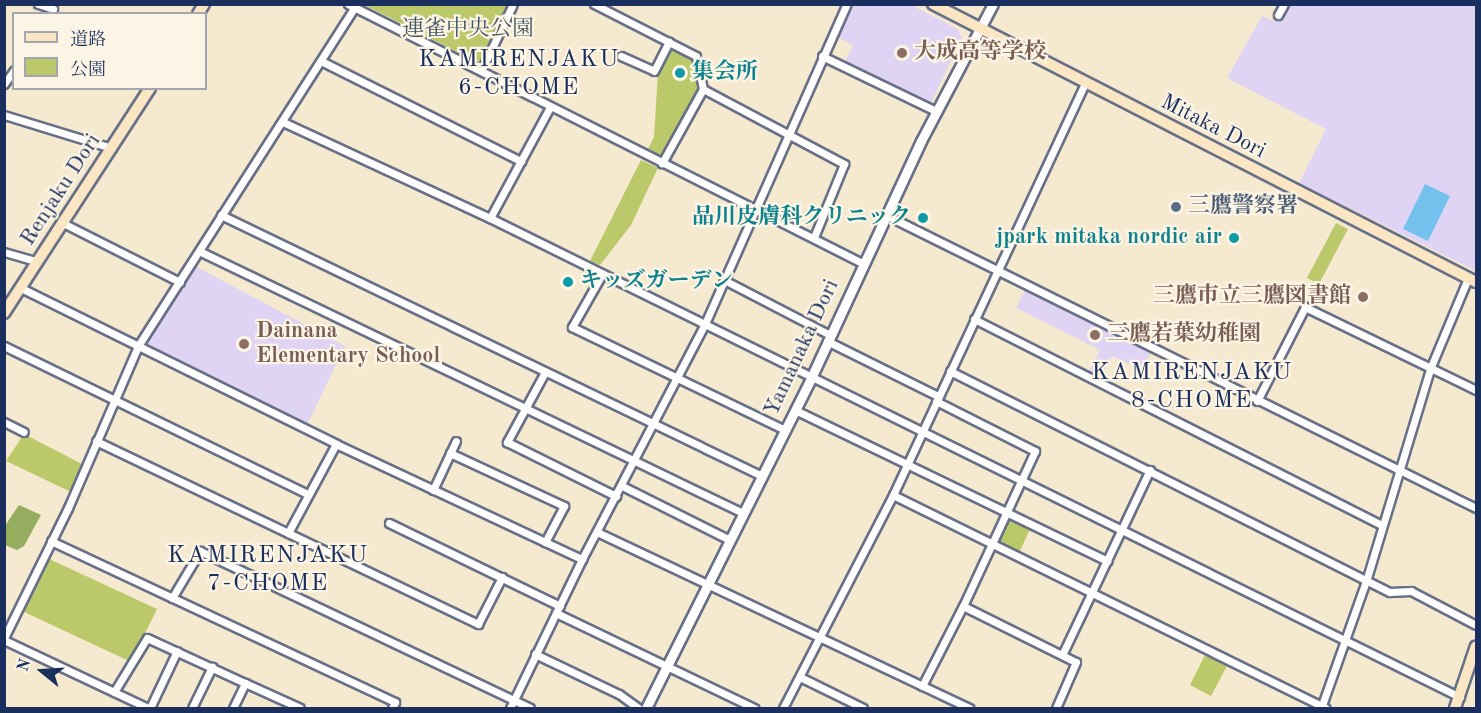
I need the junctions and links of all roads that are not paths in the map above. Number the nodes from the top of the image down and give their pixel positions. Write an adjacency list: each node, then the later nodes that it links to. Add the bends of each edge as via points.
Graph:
1 (39, 4): 9 (street)
2 (513, 4): 16 (street)
3 (594, 4): 12 (street)
4 (846, 4): 14 (street)
5 (933, 4): 11 (main road, Mitaka Dori)
6 (993, 4): 11 (street, Yamanaka Dori)
7 (1284, 4): 10 (street)
8 (353, 6): 15 (street); 16 (street)
9 (52, 9)
10 (1278, 15)
11 (979, 28): 17 (main road, Mitaka Dori); 21 (street, Yamanaka Dori)
12 (669, 42): 13 (street, via 654,71); 18 (street, via 696,56)
13 (621, 56)
14 (822, 56): 21 (street); 24 (street)
15 (321, 61): 23 (street); 26 (street)
16 (481, 70): 20 (street)
17 (1085, 83): 38 (street); 41 (main road, Mitaka Dori)
18 (703, 89): 24 (street); 27 (street)
19 (149, 90): 25 (main road, Renjaku Dori)
20 (550, 107): 26 (street); 27 (street)
21 (936, 111): 30 (street, Yamanaka Dori)
22 (4, 115): 25 (street)
23 (283, 122): 29 (street); 31 (street)
24 (788, 132): 28 (street); 33 (street, via 844,164)
25 (112, 148): 32 (main road, Renjaku Dori)
26 (521, 161): 31 (street)
27 (662, 163): 28 (street)
28 (754, 207): 33 (street); 40 (street)
29 (221, 215): 34 (street); 52 (street)
30 (886, 215): 37 (street, Yamanaka Dori); 38 (street)
31 (490, 218): 39 (street)
32 (63, 223): 36 (main road, Renjaku Dori); 42 (street)
33 (814, 237): 37 (street)
34 (199, 251): 42 (street); 59 (street)
35 (4, 252): 36 (street)
36 (38, 262): 43 (main road, Renjaku Dori)
37 (864, 264): 47 (street, Yamanaka Dori)
38 (997, 271): 45 (street); 58 (street)
39 (601, 276): 46 (street); 53 (street, via 572,327)
40 (723, 280): 46 (street); 47 (street)
41 (1472, 280): 50 (street)
42 (180, 282): 49 (street)
43 (21, 288): 44 (main road, Renjaku Dori); 49 (street)
44 (4, 313)
45 (974, 319): 51 (street); 85 (street)
46 (704, 326): 53 (street); 54 (street)
47 (828, 338): 54 (street, Yamanaka Dori); 57 (street)
48 (4, 346): 56 (street)
49 (138, 346): 56 (street); 68 (street)
50 (1430, 369): 55 (street); 58 (street, via 1305,307); 73 (street)
51 (950, 371): 57 (street); 72 (street)
52 (545, 372): 59 (street); 62 (street)
53 (679, 378): 62 (street); 63 (street)
54 (811, 378): 60 (street, Yamanaka Dori); 65 (street)
55 (1476, 390)
56 (112, 399): 66 (street); 78 (street)
57 (937, 399): 65 (street); 75 (street, via 1035,451)
58 (1257, 401): 73 (street)
59 (524, 407): 70 (street); 80 (street, via 507,442)
60 (795, 410): 63 (street, Yamanaka Dori); 71 (street)
61 (4, 422): 64 (street)
62 (655, 425): 70 (street); 74 (street)
63 (785, 430): 74 (street, Yamanaka Dori)
64 (24, 432)
65 (922, 432): 71 (street); 75 (street)
66 (96, 441): 88 (street); 90 (street)
67 (456, 441): 69 (street)
68 (336, 444): 77 (street); 78 (street)
69 (450, 453): 77 (street); 91 (street, via 564,506)
70 (636, 461): 76 (street); 83 (street)
71 (908, 463): 79 (street); 82 (street)
72 (1150, 470): 86 (street); 96 (street)
73 (1398, 472): 81 (street); 85 (street)
74 (762, 476): 83 (street, Yamanaka Dori)
75 (1022, 481): 82 (street); 86 (street)
76 (622, 486): 80 (street); 89 (street)
77 (433, 490): 91 (street)
78 (308, 494): 88 (street)
79 (893, 495): 92 (street); 103 (street)
80 (616, 496): 87 (street)
81 (1476, 508)
82 (1008, 512): 92 (street); 94 (street)
83 (743, 513): 89 (street, Yamanaka Dori)
84 (389, 523): 95 (street)
85 (1382, 525): 96 (street)
86 (1122, 531): 94 (street); 105 (street)
87 (597, 532): 93 (street); 97 (street)
88 (288, 533): 95 (street, via 478,624)
89 (730, 540): 97 (street, Yamanaka Dori)
90 (51, 541): 99 (street); 104 (street)
91 (545, 542): 93 (street)
92 (993, 545): 98 (street); 100 (street)
93 (582, 559): 101 (street)
94 (1107, 561): 98 (street)
95 (502, 577): 101 (street)
96 (1366, 578): 102 (street, via 1390,592 1411,591); 105 (street)
97 (707, 584): 103 (street); 110 (street, Yamanaka Dori)
98 (1092, 594): 109 (street); 132 (street)
99 (172, 598): 117 (street, via 200,551); 122 (street, via 395,702)
100 (963, 606): 109 (street); 114 (street)
101 (558, 609): 108 (street); 110 (street)
102 (1476, 625)
103 (820, 637): 112 (street); 114 (street)
104 (4, 639): 115 (street)
105 (1344, 639): 116 (street); 132 (street)
106 (1476, 646): 116 (main road)
107 (177, 651): 111 (street); 115 (street, via 147,638); 118 (street)
108 (535, 654): 117 (street); 125 (street, via 619,694)
109 (1062, 655): 131 (street, via 1076,662)
110 (666, 666): 126 (street, Yamanaka Dori); 127 (street)
111 (212, 667): 113 (street); 119 (street)
112 (800, 677): 128 (street); 129 (street)
113 (245, 682): 120 (street); 121 (street)
114 (922, 686): 130 (street)
115 (114, 692): 118 (street)
116 (1460, 697): 133 (main road)
117 (514, 700): 123 (street); 124 (street)
118 (149, 708)
119 (192, 708)
120 (233, 708)
121 (300, 708)
122 (392, 708)
123 (510, 708)
124 (530, 708)
125 (638, 708)
126 (646, 708)
127 (754, 708)
128 (783, 708)
129 (863, 708)
130 (969, 708)
131 (1056, 708)
132 (1322, 708)
133 (1455, 708)

